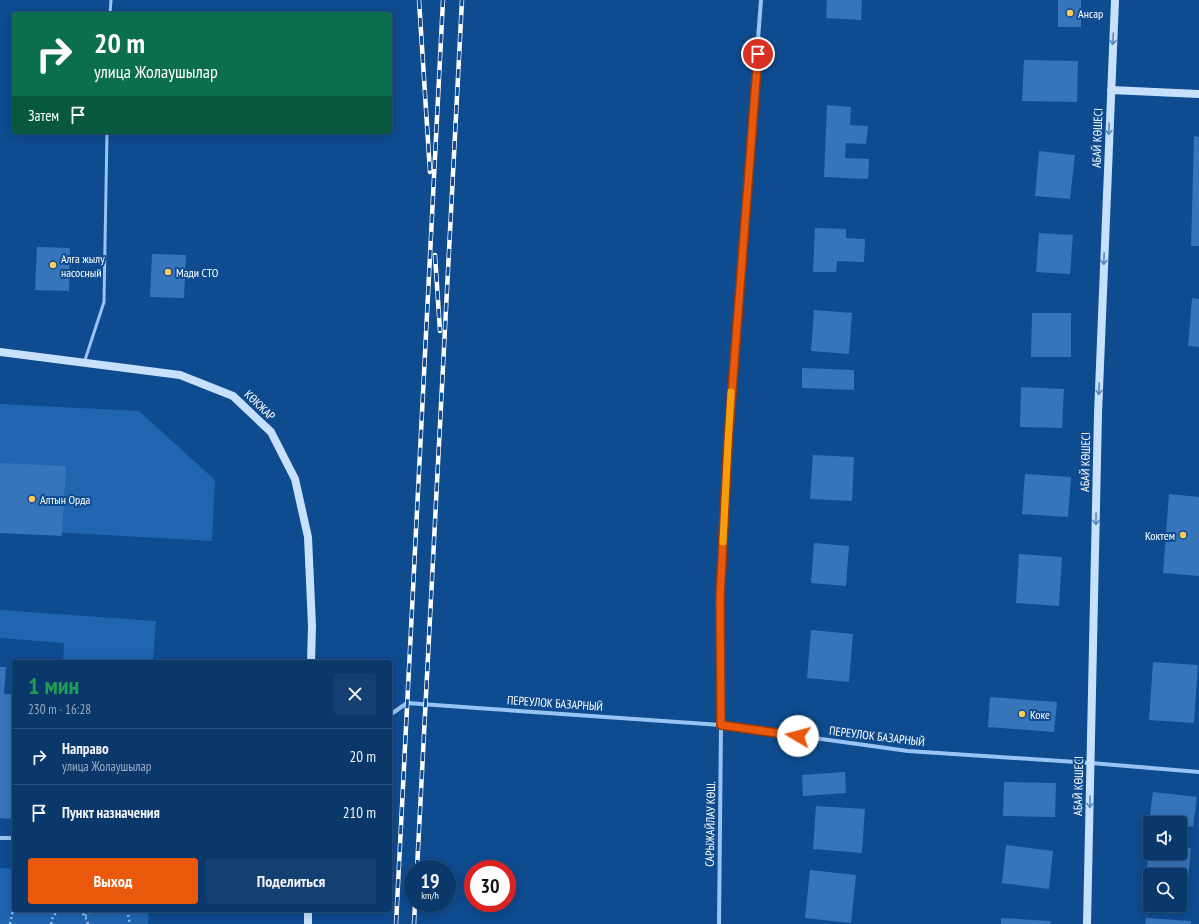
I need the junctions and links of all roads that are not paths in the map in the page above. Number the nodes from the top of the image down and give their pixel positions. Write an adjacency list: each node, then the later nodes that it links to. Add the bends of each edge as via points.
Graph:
1 (111, 0): 4 (lane)
2 (761, 0): 12 (street, САРЫЖАЙЛАУ КӨШ., via 728,443 720,598)
3 (1115, 0): 5 (main road, АБАЙ КӨШЕСІ, one-way to 5)
4 (110, 12)
5 (1110, 90): 6 (main road); 13 (main road, АБАЙ КӨШЕСІ, one-way to 13, via 1098,414)
6 (1199, 94)
7 (107, 134): 9 (lane, via 104,302)
8 (0, 352): 9 (main road, КӨКЖАР)
9 (84, 363): 10 (main road, КӨКЖАР, via 180,375 233,396 271,432 295,479 308,537)
10 (311, 660)
11 (392, 714): 12 (street, ПЕРЕУЛОК БАЗАРНЫЙ, via 407,703)
12 (721, 725): 13 (street, ПЕРЕУЛОК БАЗАРНЫЙ, via 908,751); 19 (street, САРЫЖАЙЛАУ КӨШ.)
13 (1091, 763): 14 (street, ПЕРЕУЛОК БАЗАРНЫЙ); 20 (main road, АБАЙ КӨШЕСІ, one-way to 20)
14 (1199, 772)
15 (0, 838): 16 (street)
16 (12, 838)
17 (308, 912): 18 (main road)
18 (308, 924)
19 (719, 924)
20 (1087, 924)

